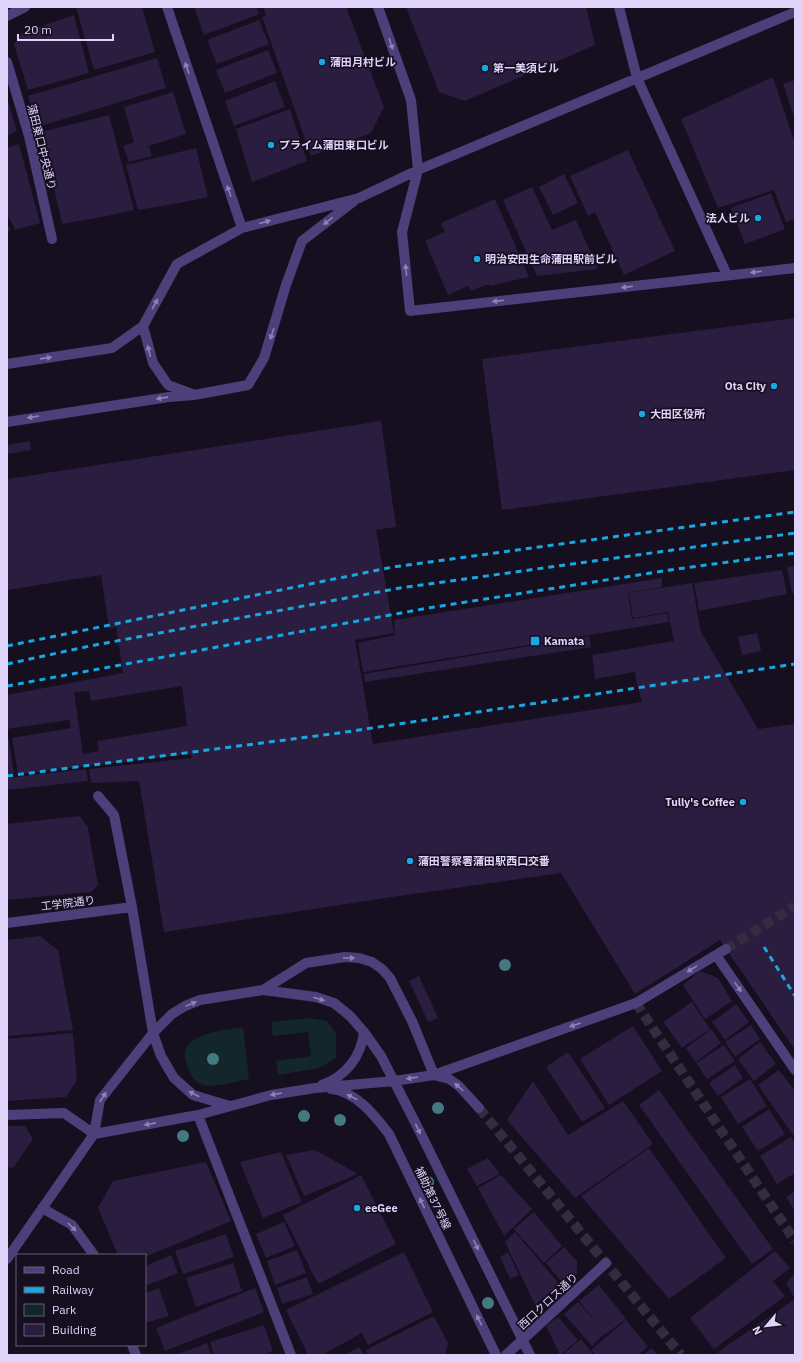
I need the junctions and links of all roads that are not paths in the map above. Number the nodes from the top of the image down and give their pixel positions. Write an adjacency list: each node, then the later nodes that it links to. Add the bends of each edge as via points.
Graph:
1 (25, 7): 6 (street)
2 (167, 7): 11 (street, one-way to 2)
3 (378, 7): 9 (street, one-way to 9, via 411,100)
4 (619, 7): 8 (street)
5 (789, 11): 8 (street)
6 (7, 16)
7 (7, 62): 12 (street, 蒲田東口中央通り, via 29,136)
8 (637, 78): 9 (street); 14 (street)
9 (418, 170): 10 (street); 14 (street, one-way to 9, via 410,311 402,232)
10 (359, 198): 11 (street, one-way to 10); 17 (street, one-way to 17, via 302,241 264,358 248,385)
11 (242, 228): 15 (street, one-way to 11, via 177,264)
12 (52, 240)
13 (795, 268): 14 (street, one-way to 14)
14 (727, 275)
15 (143, 326): 16 (street, one-way to 15, via 112,348); 17 (street, one-way to 15, via 168,385 152,363)
16 (7, 364)
17 (194, 395): 18 (street, one-way to 18)
18 (7, 422)
19 (98, 796): 20 (street, via 114,815)
20 (132, 907): 21 (street, 工学院通り); 26 (street)
21 (7, 923)
22 (726, 949): 23 (street)
23 (716, 955): 27 (street, one-way to 27); 28 (street, one-way to 28, via 636,1004)
24 (263, 990): 25 (street, 補助第37号線, one-way to 25, via 316,997 334,1003); 26 (street, one-way to 24, via 172,1014 200,1000); 28 (street, one-way to 28, via 306,963 345,957 372,962 390,978 412,1021)
25 (364, 1032): 29 (street, 補助第37号線); 30 (street, via 360,1052 350,1067 334,1080)
26 (153, 1033): 31 (street, one-way to 26, via 192,1095 174,1078 161,1056); 35 (street, one-way to 26, via 100,1100)
27 (795, 1070)
28 (434, 1075): 29 (street, one-way to 29); 32 (street, one-way to 28, via 449,1078)
29 (394, 1081): 30 (street); 40 (street, 補助第37号線, one-way to 40)
30 (314, 1088): 31 (street, one-way to 31, via 271,1095); 42 (street, 補助第37号線, one-way to 30, via 389,1134 356,1098 336,1089)
31 (231, 1106): 34 (street)
32 (479, 1108)
33 (7, 1115): 35 (street, via 64,1113)
34 (198, 1115): 35 (street, one-way to 35); 41 (street)
35 (94, 1134): 36 (street)
36 (42, 1208): 37 (street, one-way to 37, via 72,1225); 38 (street)
37 (93, 1254)
38 (7, 1259)
39 (606, 1263): 40 (street, 西口クロス通り)
40 (523, 1341): 43 (street, 西口クロス通り); 44 (street, 補助第37号線)
41 (291, 1355)
42 (496, 1355)
43 (506, 1355)
44 (530, 1355)

